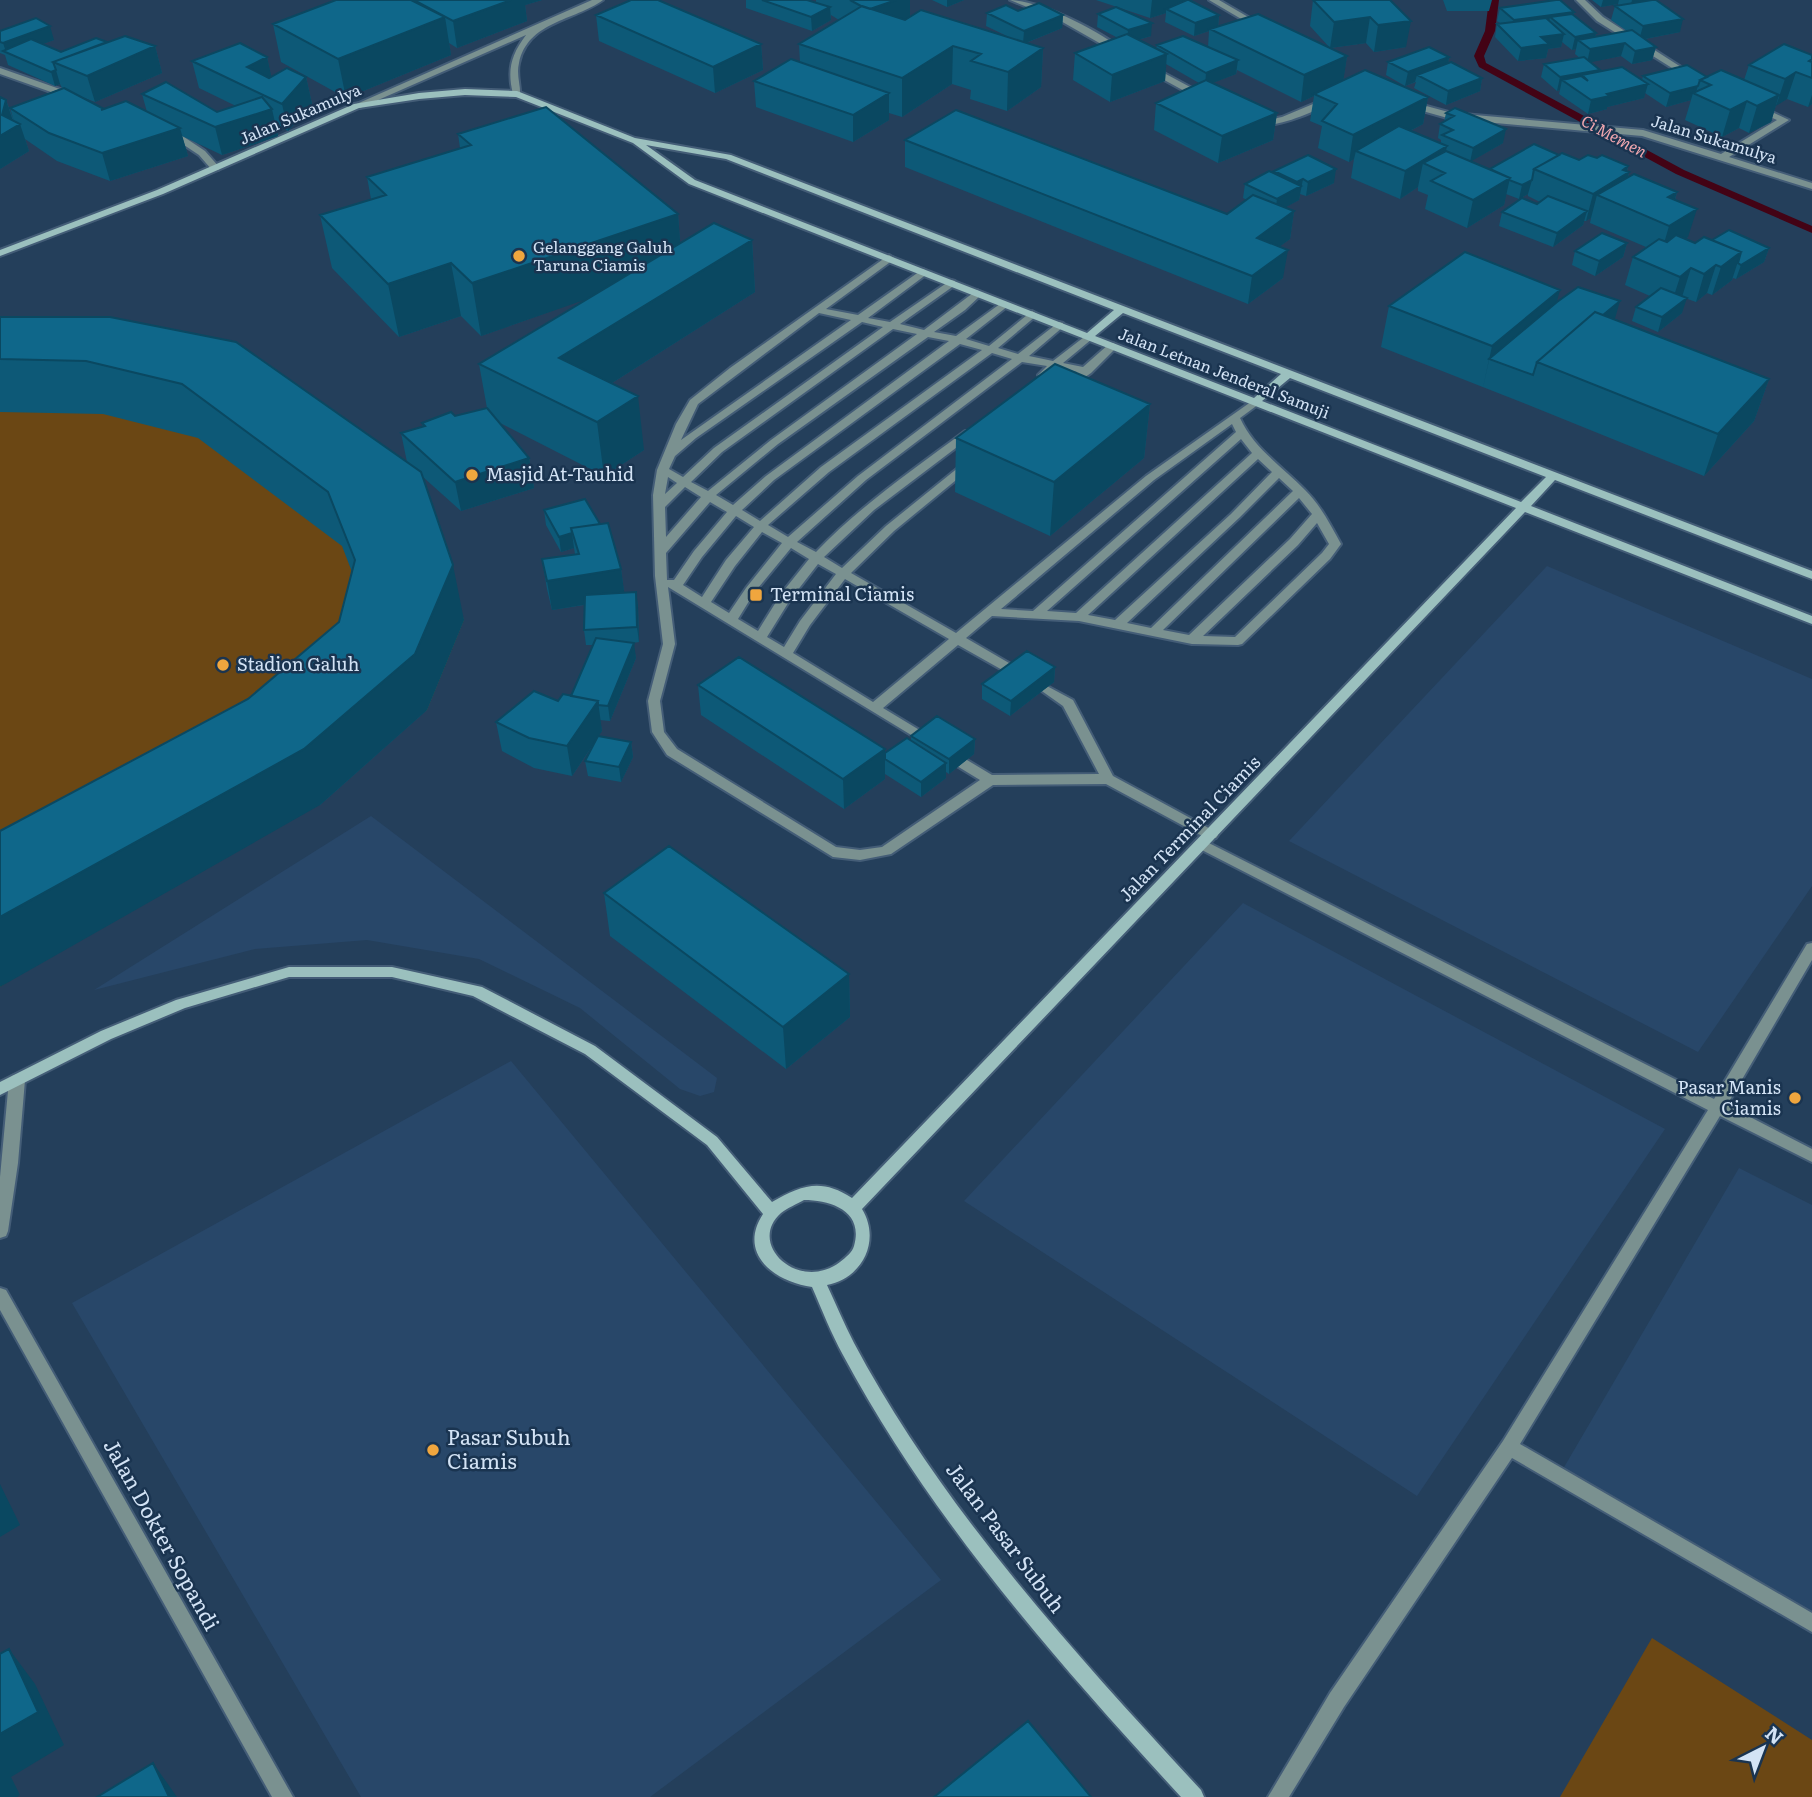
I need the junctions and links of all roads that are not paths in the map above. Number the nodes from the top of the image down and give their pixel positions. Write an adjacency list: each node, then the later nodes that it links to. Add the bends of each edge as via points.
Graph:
1 (599, 0): 5 (street, Jalan Sukamulya)
2 (1014, 0): 7 (street, via 1062,18)
3 (1213, 0): 6 (street)
4 (1580, 0): 10 (street, via 1656,57)
5 (536, 28): 11 (street, via 515,56 512,75); 16 (street, Jalan Sukamulya)
6 (1273, 34)
7 (1134, 59)
8 (1145, 65): 17 (street)
9 (0, 71): 14 (street)
10 (1704, 84)
11 (517, 94): 16 (main road, Jalan Letnan Jenderal Samuji, via 465,92); 20 (main road, Jalan Letnan Jenderal Samuji)
12 (1333, 98): 18 (street, via 1272,123)
13 (1400, 100): 21 (street, Jalan Sukamulya, via 1451,116 1623,130)
14 (84, 101)
15 (1750, 105): 21 (street, via 1784,120)
16 (358, 106): 22 (main road, Jalan Sukamulya)
17 (1217, 106)
18 (1250, 121)
19 (156, 126): 22 (street, via 202,153)
20 (633, 141): 25 (main road, Jalan Letnan Jenderal Samuji, via 692,182); 30 (main road, Jalan Letnan Jenderal Samuji, via 728,157)
21 (1723, 156): 23 (street, Jalan Sukamulya)
22 (215, 168): 24 (main road, Jalan Sukamulya)
23 (1812, 186)
24 (4, 250)
25 (889, 258): 26 (main road, Jalan Letnan Jenderal Samuji); 31 (street)
26 (923, 272): 27 (main road, Jalan Letnan Jenderal Samuji); 33 (street)
27 (950, 283): 28 (main road, Jalan Letnan Jenderal Samuji); 34 (street)
28 (977, 293): 29 (main road, Jalan Letnan Jenderal Samuji); 36 (street)
29 (1004, 304): 32 (main road, Jalan Letnan Jenderal Samuji); 38 (street)
30 (1121, 309): 37 (main road); 44 (main road, Jalan Letnan Jenderal Samuji)
31 (818, 310): 33 (street); 52 (street, via 694,402)
32 (1032, 314): 35 (main road, Jalan Letnan Jenderal Samuji); 40 (street)
33 (859, 319): 34 (street); 52 (street)
34 (893, 326): 36 (street); 57 (street, via 718,450)
35 (1059, 326): 37 (main road, Jalan Letnan Jenderal Samuji); 41 (street)
36 (927, 332): 38 (street); 59 (street, via 744,464)
37 (1088, 337): 39 (main road, Jalan Letnan Jenderal Samuji); 42 (street)
38 (958, 340): 40 (street); 62 (street, via 771,478)
39 (1113, 346): 43 (street); 47 (main road, Jalan Letnan Jenderal Samuji)
40 (989, 348): 41 (street); 64 (street, via 797,492)
41 (1020, 358): 42 (street); 65 (street, via 824,507)
42 (1055, 366): 43 (street); 45 (street)
43 (1087, 370): 46 (street)
44 (1289, 373): 47 (main road); 56 (main road, Jalan Letnan Jenderal Samuji)
45 (1033, 383)
46 (1056, 395)
47 (1255, 402): 48 (street); 61 (main road, Jalan Letnan Jenderal Samuji)
48 (1234, 416): 50 (street); 73 (street, via 1150,478)
49 (982, 423): 67 (street)
50 (1240, 434): 51 (street); 74 (street)
51 (1257, 454): 55 (street); 75 (street)
52 (669, 456): 54 (street)
53 (979, 457): 68 (street, via 878,536)
54 (663, 470): 57 (street); 60 (street)
55 (1278, 472): 58 (street); 78 (street)
56 (1553, 476): 61 (main road, Jalan Terminal Ciamis); 69 (main road, Jalan Letnan Jenderal Samuji)
57 (682, 482): 59 (street); 60 (street)
58 (1300, 491): 63 (street); 79 (street)
59 (708, 496): 62 (street); 66 (street)
60 (660, 505): 66 (street)
61 (1524, 508): 77 (main road, Jalan Letnan Jenderal Samuji); 91 (main road, Jalan Terminal Ciamis)
62 (734, 511): 64 (street); 71 (street)
63 (1319, 514): 82 (street); 82 (street, via 1335,544 1326,556 1238,641)
64 (761, 527): 65 (street); 72 (street, via 724,569)
65 (788, 542): 67 (street); 76 (street, via 751,586)
66 (660, 554): 70 (street)
67 (816, 558): 68 (street); 80 (street, via 780,603)
68 (841, 573): 81 (street); 83 (street, via 806,618)
69 (1812, 575)
70 (661, 576): 71 (street); 90 (street, via 669,644 654,701 658,732 672,752 719,782 834,852 860,855 886,851)
71 (676, 586): 72 (street)
72 (704, 603): 76 (street)
73 (989, 612): 74 (street); 81 (street)
74 (1037, 614): 75 (street)
75 (1079, 617): 78 (street)
76 (731, 620): 80 (street)
77 (1812, 620)
78 (1118, 624): 79 (street)
79 (1154, 632): 82 (street)
80 (760, 638): 83 (street)
81 (957, 639): 84 (street); 86 (street)
82 (1192, 640)
83 (786, 654): 86 (street)
84 (1017, 673)
85 (1045, 690): 89 (street, via 1068,703)
86 (874, 708): 87 (street)
87 (926, 740)
88 (962, 763): 90 (street)
89 (1108, 779): 90 (street); 91 (street)
90 (990, 780)
91 (1206, 839): 95 (street); 97 (main road, Jalan Terminal Ciamis)
92 (1812, 948): 95 (street)
93 (18, 1080): 94 (main road); 98 (main road, via 106,1035 181,1004 289,972 392,972 477,991 590,1050 712,1141); 99 (street)
94 (0, 1088)
95 (1717, 1108): 96 (street); 102 (street)
96 (1812, 1156)
97 (853, 1208): 98 (main road, via 839,1198 802,1193); 100 (main road, via 863,1224 864,1242 855,1260 839,1273)
98 (771, 1210): 100 (main road, via 760,1242 766,1258 797,1279)
99 (0, 1231)
100 (817, 1280): 105 (main road, Jalan Pasar Subuh, via 852,1356 923,1467 1092,1687)
101 (0, 1296): 104 (street, Jalan Dokter Sopandi)
102 (1508, 1447): 103 (street); 106 (street, via 1337,1700)
103 (1812, 1623)
104 (283, 1797)
105 (1195, 1797)
106 (1278, 1797)

